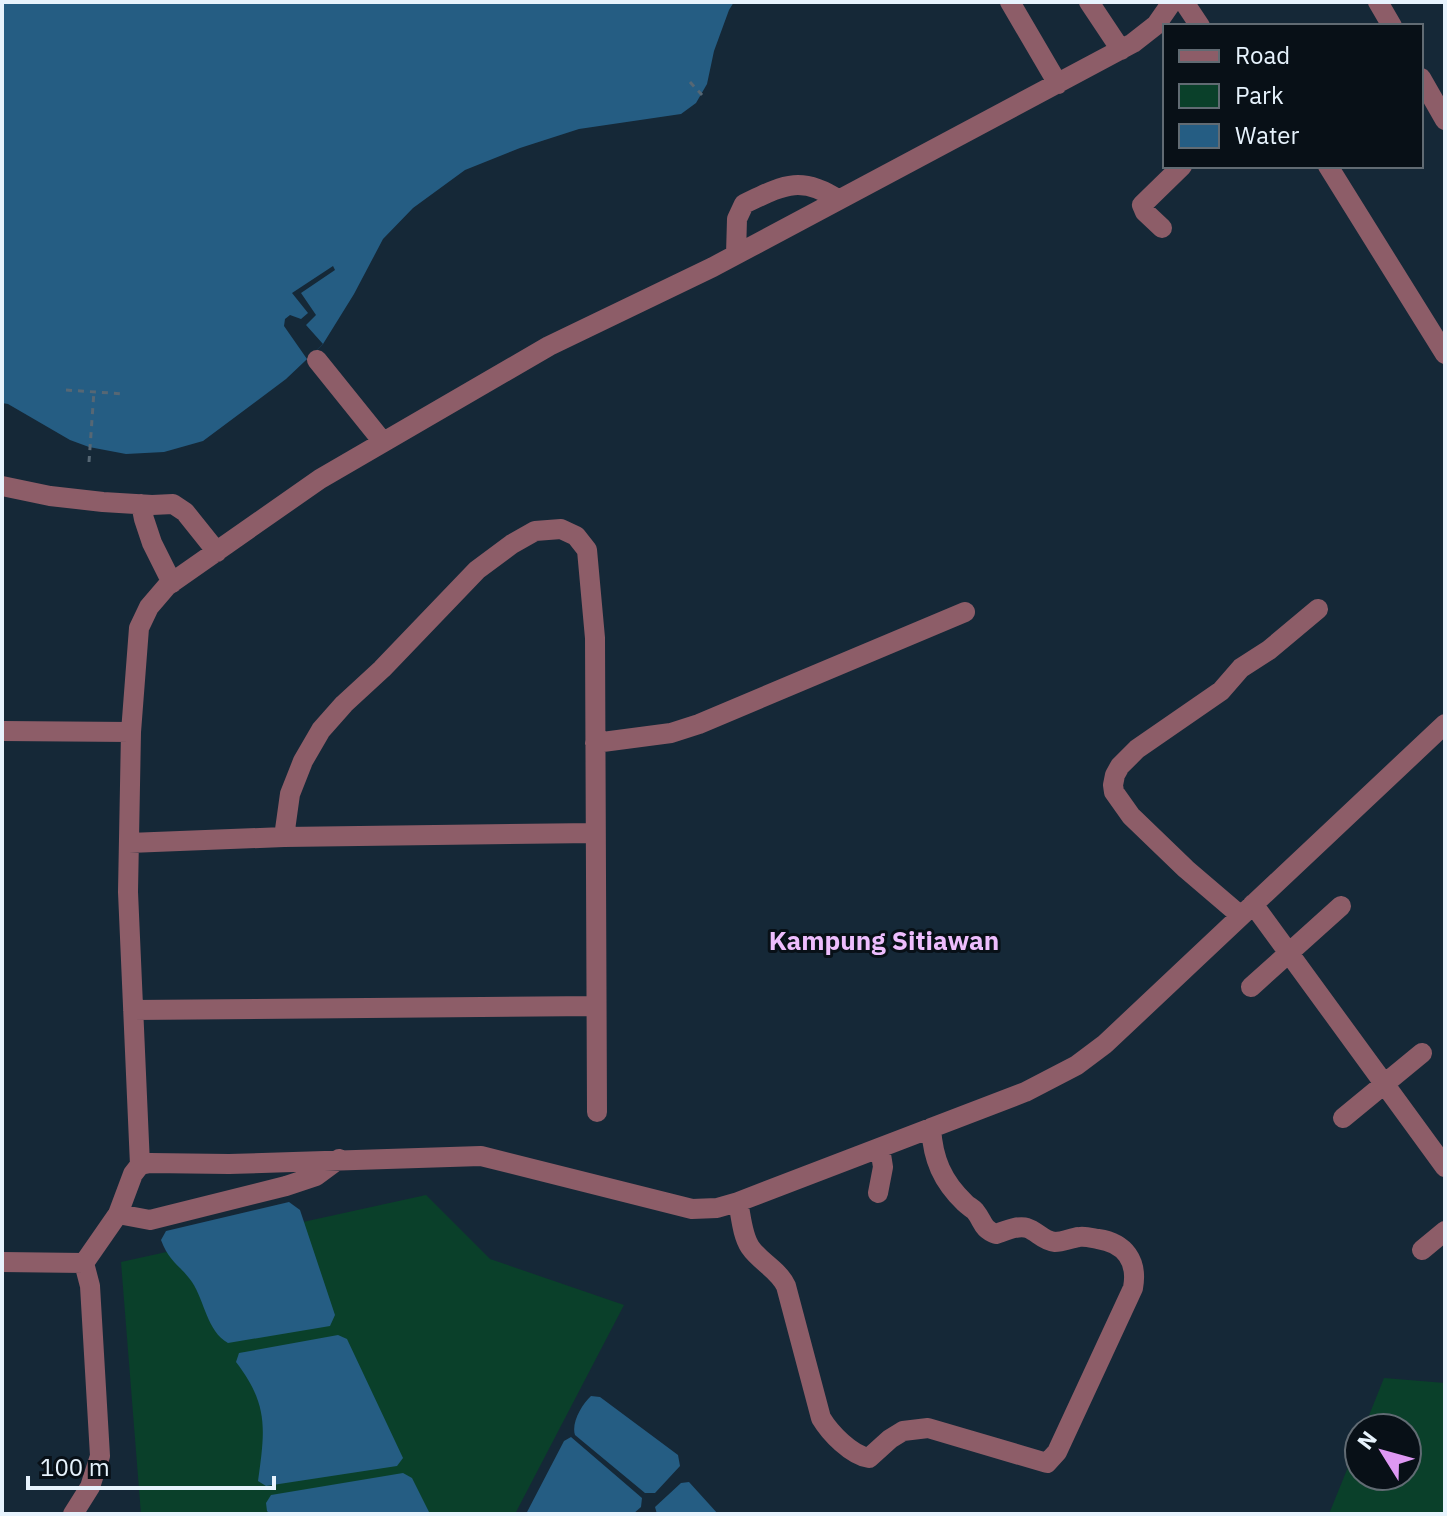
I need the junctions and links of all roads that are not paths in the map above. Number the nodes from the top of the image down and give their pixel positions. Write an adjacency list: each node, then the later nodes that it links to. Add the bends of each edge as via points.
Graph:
1 (1010, 2): 10 (street)
2 (1089, 2): 8 (street)
3 (1172, 2): 8 (street, via 1156,25)
4 (1184, 2): 6 (street)
5 (1378, 2): 7 (street)
6 (1199, 24)
7 (1391, 24)
8 (1121, 50): 10 (street)
9 (1423, 82): 11 (street)
10 (1058, 84): 14 (street)
11 (1445, 120)
12 (1180, 168): 15 (street, via 1142,205)
13 (1329, 168): 17 (street)
14 (839, 200): 16 (street); 16 (street, via 810,185 791,184 744,204 737,219)
15 (1162, 228)
16 (736, 254): 20 (street, via 549,346)
17 (1438, 326): 18 (street)
18 (1445, 354)
19 (317, 360): 20 (street)
20 (383, 442): 23 (street)
21 (2, 486): 22 (street)
22 (141, 504): 23 (street, via 173,504); 24 (street, via 152,543)
23 (217, 552): 24 (street)
24 (172, 583): 29 (street, via 149,607 139,628)
25 (1318, 609): 35 (street, via 1241,668 1221,691 1137,749 1115,775 1114,792 1131,816 1186,869)
26 (965, 612): 30 (street, via 699,724)
27 (1445, 724): 35 (street)
28 (2, 731): 29 (street)
29 (131, 732): 33 (street)
30 (595, 743): 31 (street); 32 (street, via 595,638 587,550 561,529 535,531 477,570 321,730 290,794)
31 (595, 833): 32 (street); 38 (street)
32 (284, 837): 33 (street)
33 (129, 843): 39 (street)
34 (1341, 906): 36 (street)
35 (1247, 910): 36 (street); 44 (street, via 1077,1065 1025,1092)
36 (1289, 953): 37 (street); 41 (street)
37 (1251, 987)
38 (596, 1006): 39 (street); 42 (street)
39 (133, 1010): 47 (street)
40 (1422, 1053): 41 (street)
41 (1384, 1084): 43 (street); 48 (street)
42 (597, 1112)
43 (1343, 1118)
44 (931, 1128): 45 (street); 50 (street, via 940,1172 981,1225 996,1234 1026,1227 1054,1242 1082,1236 1111,1241 1129,1258 1135,1274 1057,1452 1047,1463 928,1428 903,1431 869,1458 848,1446 821,1418 786,1286 750,1248)
45 (880, 1148): 49 (street); 50 (street)
46 (339, 1159): 47 (street); 50 (street, via 481,1156 692,1209); 51 (street, via 316,1176 286,1186 150,1220)
47 (140, 1165): 51 (street)
48 (1445, 1167)
49 (878, 1193)
50 (738, 1202)
51 (118, 1214): 55 (street)
52 (1445, 1231): 53 (street)
53 (1422, 1250)
54 (2, 1262): 55 (street)
55 (84, 1263): 56 (street, via 90,1286 100,1456 90,1487)
56 (73, 1514)

